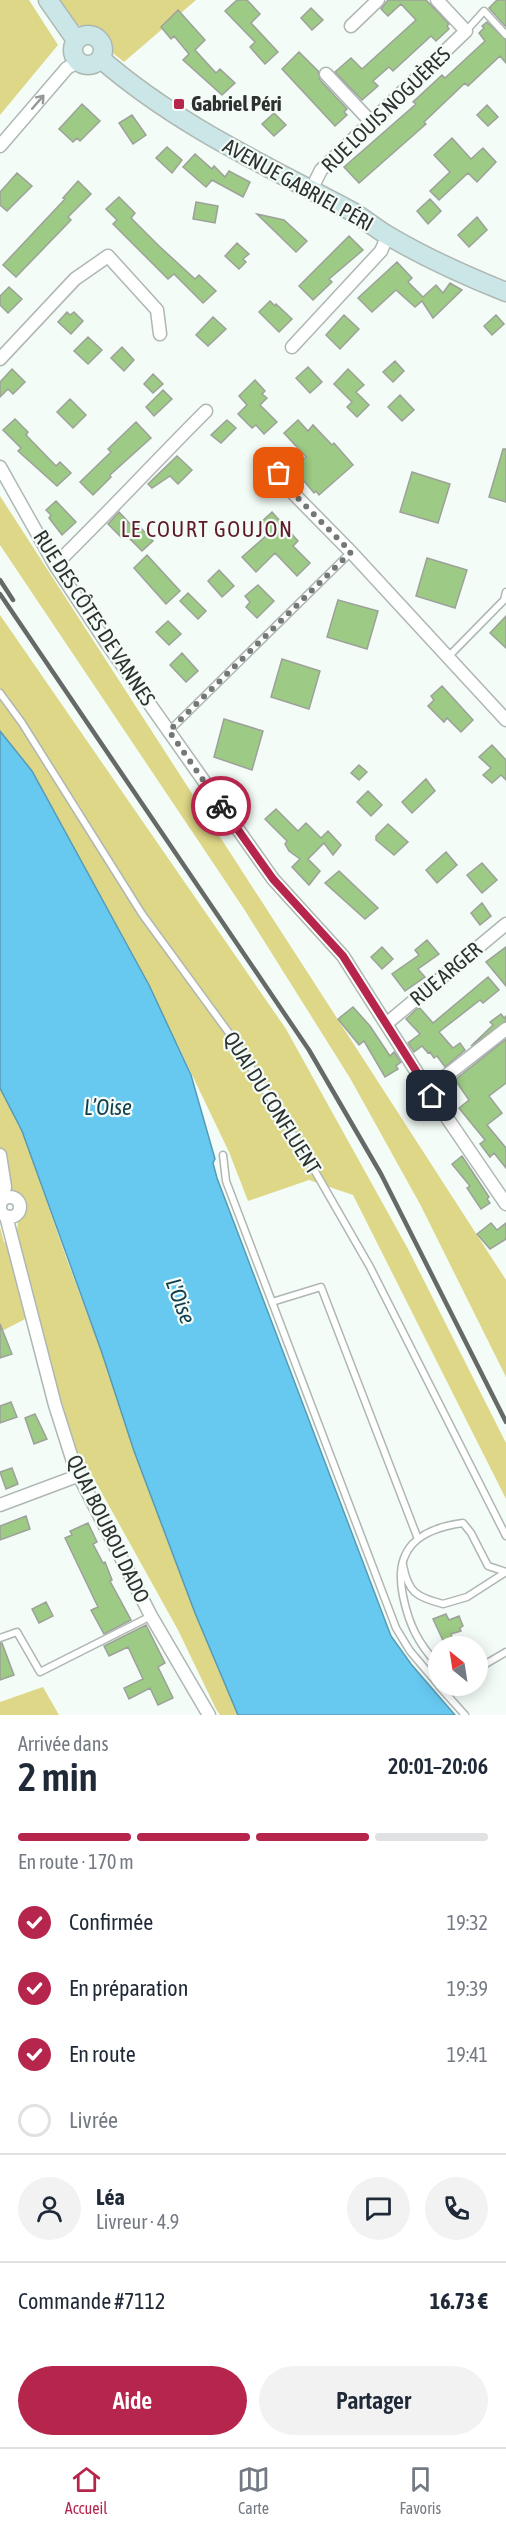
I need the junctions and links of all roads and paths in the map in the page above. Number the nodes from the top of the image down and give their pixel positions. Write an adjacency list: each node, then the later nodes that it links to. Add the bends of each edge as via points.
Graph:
1 (48, 0): 7 (street)
2 (378, 0): 4 (street)
3 (437, 0): 5 (street)
4 (351, 26)
5 (466, 31): 6 (lane, via 484,11); 11 (street, RUE LOUIS NOGUÈRES)
6 (506, 35)
7 (76, 40): 8 (street, via 86,34 96,36 103,44); 9 (street, via 73,53)
8 (101, 59): 9 (street, via 87,65); 13 (street, AVENUE GABRIEL PÉRI, via 133,87)
9 (78, 62): 12 (street, one-way to 9, via 67,68)
10 (326, 74): 11 (street)
11 (371, 122): 13 (street, RUE LOUIS NOGUÈRES, via 321,170)
12 (0, 146)
13 (309, 192): 14 (street, AVENUE GABRIEL PÉRI, via 354,213)
14 (388, 235): 15 (street, AVENUE GABRIEL PÉRI); 17 (street, via 381,251)
15 (506, 292)
16 (160, 334): 18 (street, via 157,310 108,256 75,279)
17 (292, 347)
18 (0, 358)
19 (206, 411): 23 (street)
20 (272, 461): 22 (street, via 286,486)
21 (0, 467): 23 (street, RUE DES CÔTES DE VANNES)
22 (351, 552): 25 (street); 28 (lane)
23 (55, 565): 28 (street, RUE DES CÔTES DE VANNES)
24 (506, 592): 25 (lane, via 504,600)
25 (449, 656): 27 (street)
26 (0, 693): 40 (lane, QUAI DU CONFLUENT, via 142,914 229,1033 296,1138 370,1267)
27 (506, 720)
28 (169, 731): 30 (street, RUE DES CÔTES DE VANNES, via 273,879 343,956)
29 (506, 924): 30 (street, RUE ARGER)
30 (387, 1024): 32 (street, RUE DES CÔTES DE VANNES)
31 (506, 1029): 32 (street)
32 (428, 1090): 35 (street, RUE DES CÔTES DE VANNES)
33 (0, 1155): 36 (street, QUAI BOUBOU DADO)
34 (224, 1155): 37 (lane, via 226,1181)
35 (506, 1204)
36 (6, 1207): 38 (street, QUAI BOUBOU DADO, via 54,1405)
37 (272, 1302): 41 (lane, via 321,1287); 49 (lane, via 396,1628)
38 (80, 1475): 39 (street); 44 (street, QUAI BOUBOU DADO)
39 (0, 1505)
40 (506, 1536)
41 (418, 1539): 42 (lane, via 407,1550); 43 (lane, via 448,1525 463,1523 488,1566)
42 (403, 1562): 43 (lane, via 412,1591 443,1604 467,1597); 46 (lane, via 399,1578 410,1626)
43 (506, 1572)
44 (151, 1616): 45 (lane, via 40,1672 17,1632); 51 (street, QUAI BOUBOU DADO)
45 (0, 1638)
46 (428, 1651)
47 (506, 1652): 48 (lane)
48 (488, 1663)
49 (428, 1672)
50 (449, 1696): 52 (lane)
51 (209, 1715)
52 (465, 1715)

